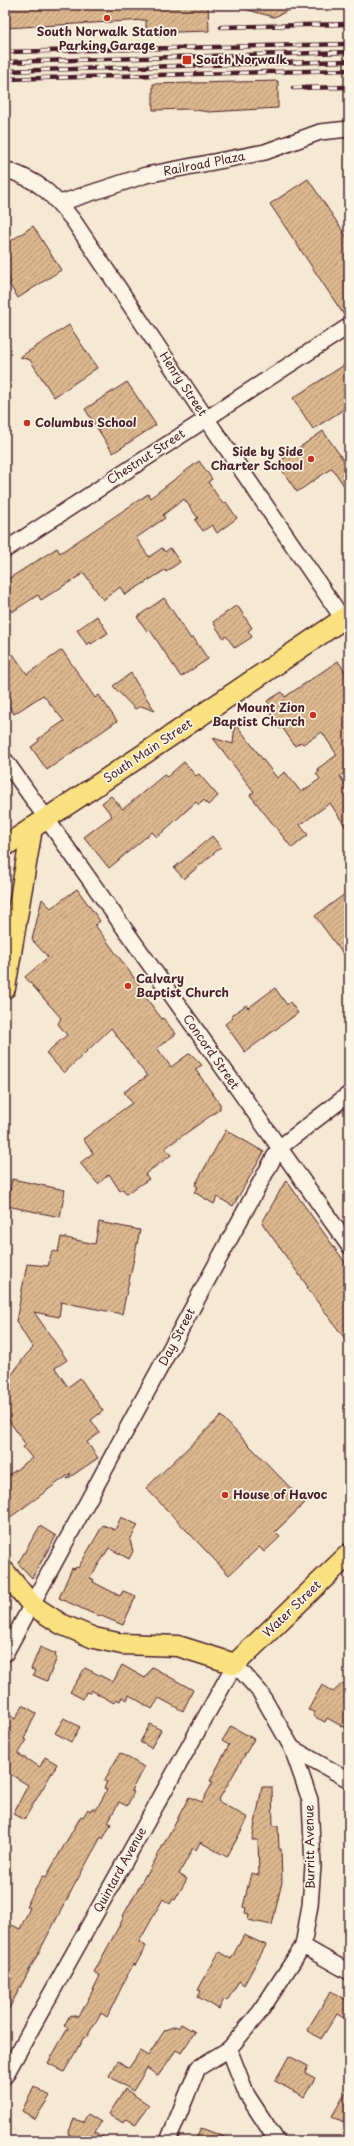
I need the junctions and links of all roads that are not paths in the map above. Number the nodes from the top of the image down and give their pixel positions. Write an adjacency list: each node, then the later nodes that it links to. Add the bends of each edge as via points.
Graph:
1 (349, 129): 3 (street, Railroad Plaza, via 320,132 265,152 146,175)
2 (5, 169): 3 (street, Henry Street, via 26,177 48,190)
3 (60, 203): 5 (street, Henry Street)
4 (349, 326): 5 (street, Chestnut Street)
5 (206, 418): 6 (street, Chestnut Street); 7 (street, Henry Street)
6 (5, 550)
7 (346, 617): 9 (main road, South Main Street)
8 (5, 760): 9 (street, Concord Street)
9 (39, 823): 10 (main road, South Main Street); 11 (main road); 13 (street, Concord Street)
10 (5, 846)
11 (5, 988)
12 (349, 1094): 13 (street, Day Street)
13 (279, 1148): 14 (street, Concord Street); 17 (street, Day Street)
14 (349, 1246)
15 (349, 1554): 19 (main road, Water Street)
16 (5, 1572): 17 (main road)
17 (32, 1605): 18 (street, Day Street); 19 (main road, via 62,1624 94,1638 122,1644 178,1646)
18 (5, 1654)
19 (235, 1664): 20 (street, Burritt Avenue, via 260,1692); 25 (street, Quintard Avenue)
20 (292, 1748): 21 (street); 22 (street, Burritt Avenue, via 310,1800 313,1866)
21 (349, 1780)
22 (303, 1946): 23 (street); 24 (street, Burritt Avenue, via 260,2012)
23 (349, 1972)
24 (230, 2049): 26 (street, Burritt Avenue, via 198,2068); 27 (street, via 247,2095)
25 (5, 2076)
26 (168, 2141)
27 (277, 2141)

